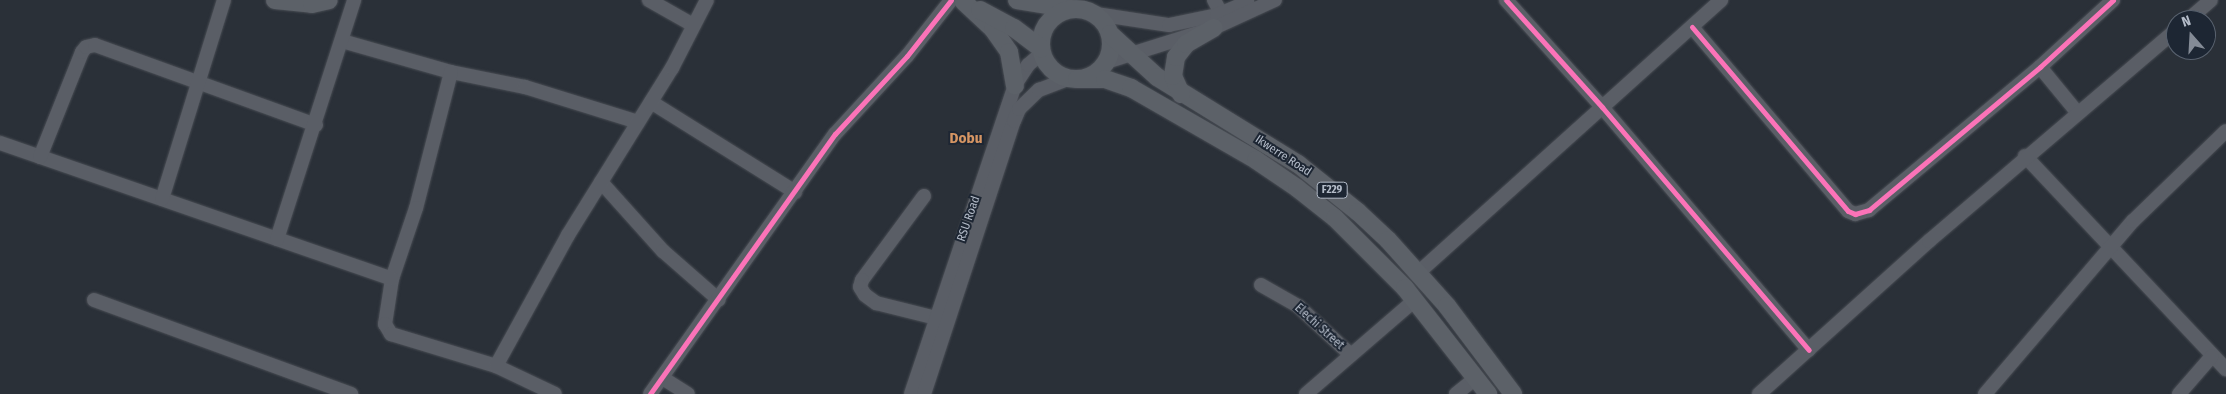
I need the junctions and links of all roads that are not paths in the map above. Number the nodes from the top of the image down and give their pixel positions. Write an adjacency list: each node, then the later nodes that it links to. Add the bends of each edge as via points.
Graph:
1 (224, 0): 31 (street)
2 (275, 0): 3 (main road, via 312,4)
3 (329, 0)
4 (354, 0): 24 (street)
5 (649, 0): 20 (street)
6 (707, 0): 20 (street)
7 (1017, 0): 16 (main road)
8 (1214, 0): 19 (street)
9 (1252, 0): 19 (street)
10 (1275, 0): 19 (street)
11 (1506, 0): 35 (street)
12 (1722, 0): 21 (street)
13 (2113, 0): 28 (street)
14 (2211, 0): 17 (street)
15 (958, 1): 25 (main road, via 1014,28); 32 (main road, via 993,29 1009,52); 44 (street, via 835,134)
16 (1072, 9): 18 (main road); 25 (main road, via 1061,12 1045,26)
17 (2200, 10)
18 (1096, 14): 19 (street, via 1169,25); 22 (main road, F229)
19 (1218, 20): 26 (street); 33 (main road, via 1186,44 1176,57 1173,76)
20 (693, 25): 34 (street)
21 (1692, 27): 28 (street, via 1848,212 1855,214 1869,210); 35 (street)
22 (1110, 34): 26 (main road, Ikwerre Road / F229); 27 (main road, via 1111,48)
23 (2166, 38): 36 (street)
24 (342, 41): 29 (street); 38 (street)
25 (1042, 50): 30 (main road, via 1050,68); 32 (street, RSU Road)
26 (1128, 53): 27 (street); 33 (main road, Ikwerre Road / F229)
27 (1106, 62): 30 (main road, via 1088,77)
28 (2040, 67): 36 (street)
29 (451, 72): 37 (street, via 525,87); 50 (street, via 416,208)
30 (1073, 78): 54 (main road, Ikwerre Road / F229, via 1105,78 1131,88 1256,160 1334,218); 68 (street, RSU Road, via 1039,90 1017,115)
31 (198, 83): 38 (street); 42 (street, via 95,45 86,47); 46 (street)
32 (1015, 85): 55 (street, RSU Road)
33 (1181, 94): 49 (main road, Ikwerre Road / F229, via 1298,164 1358,212)
34 (651, 102): 37 (street); 44 (street)
35 (1602, 107): 49 (street); 56 (street)
36 (2077, 112): 41 (street)
37 (638, 122): 43 (street)
38 (316, 125): 47 (street)
39 (2226, 131): 48 (street)
40 (0, 143): 42 (street)
41 (2026, 156): 48 (street); 56 (street)
42 (40, 157): 46 (street)
43 (601, 182): 53 (street, via 663,251); 59 (street)
44 (795, 192): 53 (street)
45 (924, 196): 55 (street, via 860,287 865,296 876,302)
46 (162, 199): 47 (street)
47 (277, 239): 50 (street)
48 (2112, 245): 58 (street); 74 (street)
49 (1418, 273): 72 (main road, Ikwerre Road / F229)
50 (392, 279): 59 (street, via 385,324 391,334)
51 (1261, 285): 57 (street, Elechi Street, via 1298,306)
52 (94, 300): 63 (street)
53 (719, 300): 62 (street)
54 (1415, 300): 57 (street); 61 (main road, Ikwerre Road / F229)
55 (936, 318): 67 (street, RSU Road)
56 (1809, 350): 73 (street)
57 (1351, 355): 69 (street)
58 (2212, 356): 60 (street); 75 (street)
59 (496, 366): 64 (street)
60 (2226, 369)
61 (1476, 378): 70 (street); 71 (main road, Ikwerre Road / F229)
62 (664, 379): 65 (street); 66 (street)
63 (351, 394)
64 (555, 394)
65 (650, 394)
66 (688, 394)
67 (911, 394)
68 (924, 394)
69 (1306, 394)
70 (1456, 394)
71 (1488, 394)
72 (1513, 394)
73 (1759, 394)
74 (1985, 394)
75 (2179, 394)

